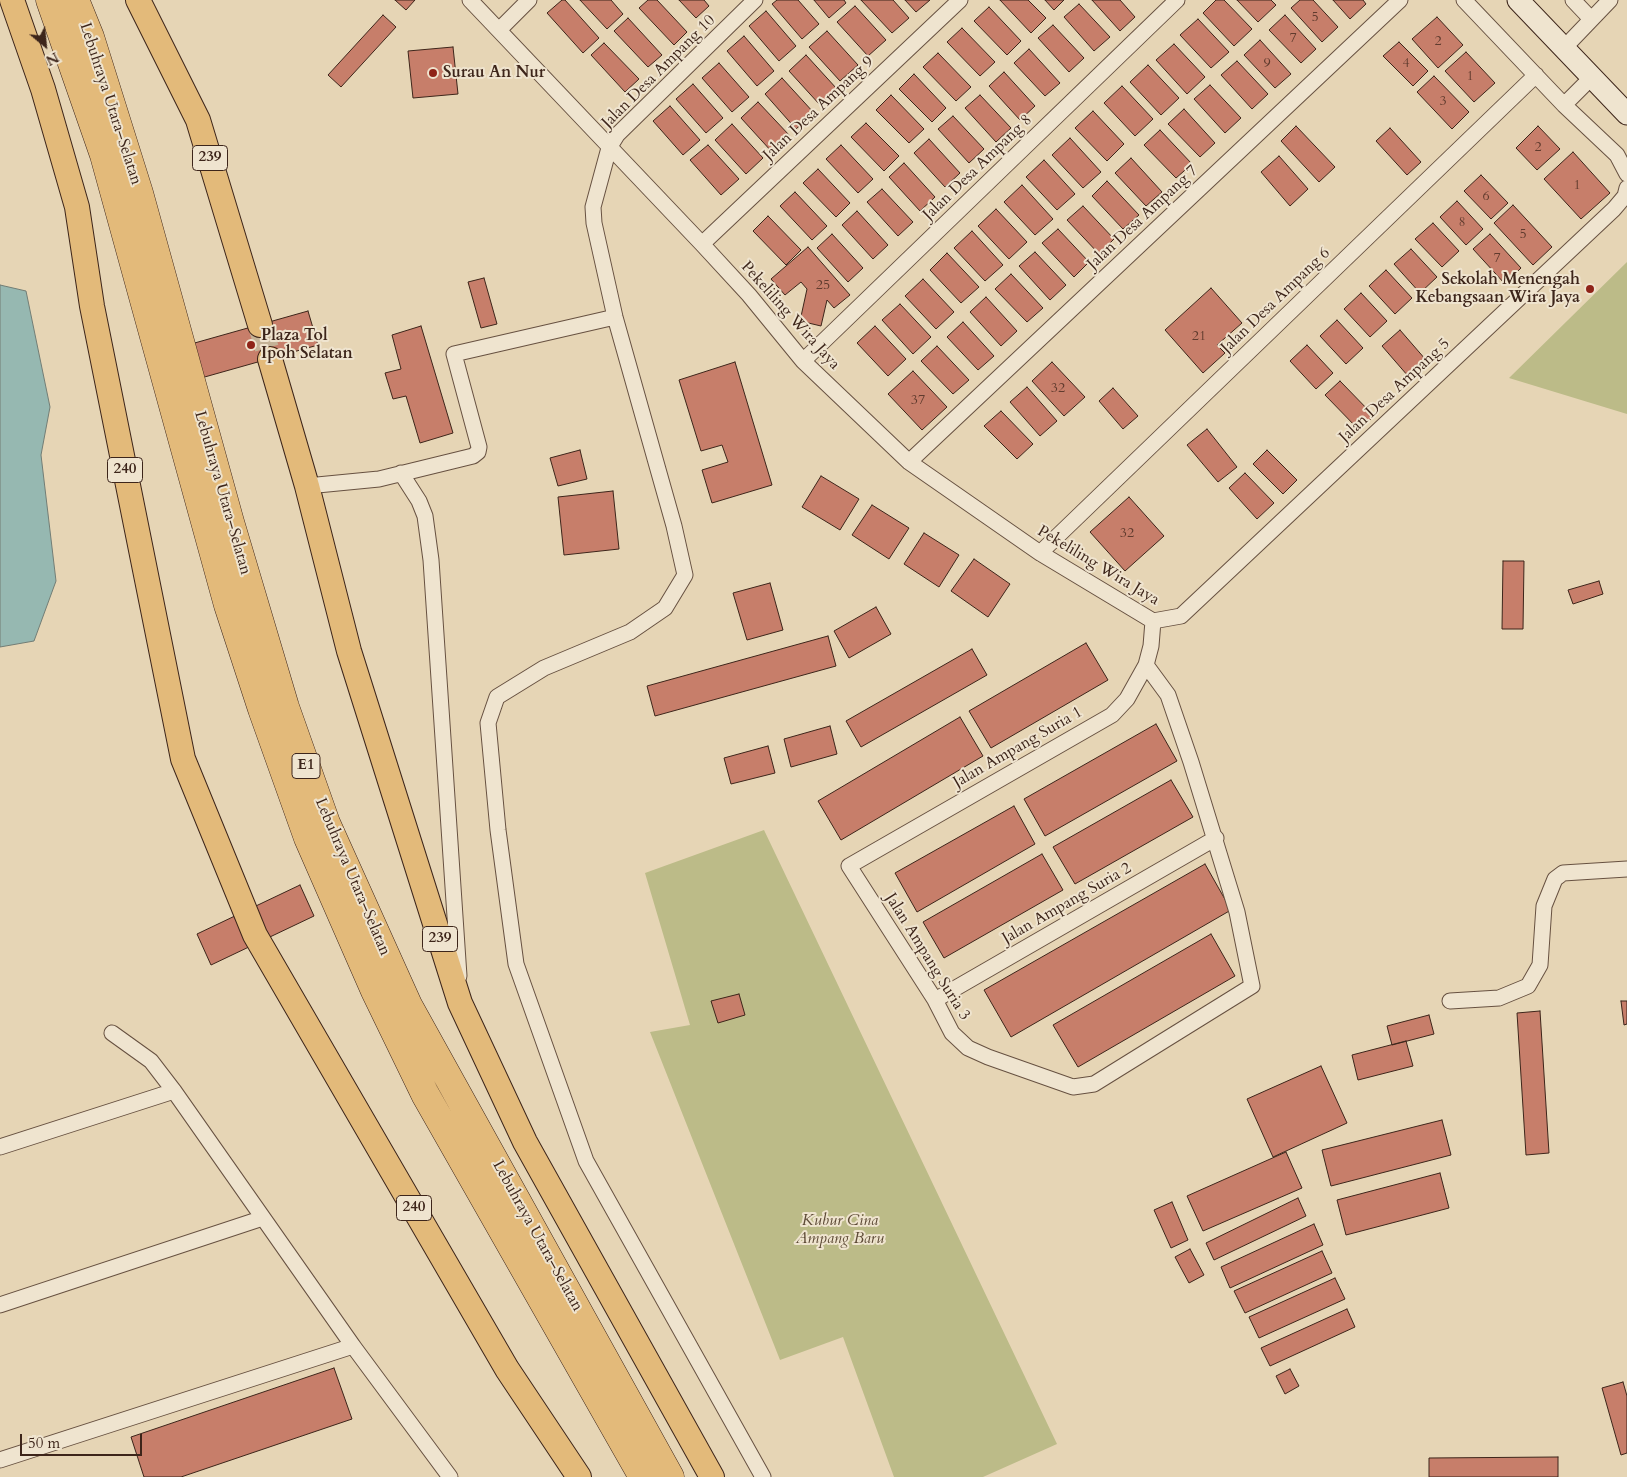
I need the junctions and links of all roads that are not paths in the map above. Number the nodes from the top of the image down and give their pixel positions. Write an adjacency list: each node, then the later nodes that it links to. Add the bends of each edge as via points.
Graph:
1 (12, 0): 51 (main road, 240, via 43,89 77,207 94,316 183,760 255,935 508,1369)
2 (50, 0): 52 (highway, Lebuhraya Utara–Selatan / E1, via 104,155 228,605 308,838 375,991 425,1094)
3 (75, 0): 53 (highway, Lebuhraya Utara–Selatan / E1, via 90,37 138,193 285,707 326,823 408,1005)
4 (138, 0): 27 (main road, 239, via 198,120)
5 (470, 0): 16 (street, Pekeliling Wira Jaya)
6 (529, 0): 16 (street)
7 (755, 0): 22 (street, Jalan Desa Ampang 10, via 618,135)
8 (960, 0): 25 (street, Jalan Desa Ampang 9)
9 (1177, 0): 29 (street, Jalan Desa Ampang 8)
10 (1400, 0): 30 (street, Jalan Desa Ampang 7)
11 (1464, 0): 18 (street)
12 (1518, 0): 17 (street)
13 (1573, 0): 15 (street)
14 (1610, 0): 15 (street)
15 (1591, 19): 17 (street)
16 (499, 30): 22 (street, Pekeliling Wira Jaya)
17 (1564, 48): 19 (street)
18 (1536, 75): 20 (street); 33 (street, Jalan Desa Ampang 6)
19 (1592, 77): 20 (street); 21 (street)
20 (1564, 104): 23 (street, via 1617,155)
21 (1627, 114)
22 (609, 148): 25 (street, Pekeliling Wira Jaya); 26 (street, via 593,207)
23 (1627, 174)
24 (1627, 188): 34 (street, Jalan Desa Ampang 5, via 1625,196 1614,209)
25 (702, 244): 29 (street, Pekeliling Wira Jaya)
26 (615, 317): 31 (street, via 454,354 478,452 473,456); 55 (street, via 685,575 665,608 630,632 544,668 497,697 488,723 498,830 516,964 586,1160)
27 (260, 325)
28 (270, 359): 32 (main road, 239)
29 (803, 361): 30 (street, Pekeliling Wira Jaya)
30 (909, 462): 33 (street, Pekeliling Wira Jaya)
31 (401, 473): 32 (street, via 379,479); 42 (street, via 425,516 431,560)
32 (307, 486): 42 (main road, 239, via 349,651)
33 (1040, 553): 35 (street, Pekeliling Wira Jaya)
34 (1181, 616): 35 (street, Pekeliling Wira Jaya)
35 (1153, 621): 36 (street, Jalan Ampang Suria 1)
36 (1146, 665): 37 (street, via 1168,695); 38 (street, Jalan Ampang Suria 1, via 1127,699 1112,715)
37 (1216, 838): 40 (street, Jalan Ampang Suria 2); 40 (street, Jalan Ampang Suria 3, via 1237,912 1252,986 1094,1084 1074,1087 968,1048 952,1033)
38 (849, 866): 40 (street, Jalan Ampang Suria 3)
39 (1627, 869): 41 (street, via 1563,873 1555,878 1544,906 1540,965 1528,986 1499,998)
40 (935, 1000)
41 (1450, 1001)
42 (460, 1003): 54 (main road, 239, via 525,1142)
43 (112, 1033): 44 (street, via 151,1061)
44 (174, 1091): 45 (street); 46 (street)
45 (0, 1147)
46 (263, 1218): 47 (street); 48 (street)
47 (0, 1305)
48 (353, 1346): 49 (street); 50 (street)
49 (0, 1460)
50 (445, 1476)
51 (579, 1477)
52 (643, 1477)
53 (670, 1477)
54 (712, 1477)
55 (763, 1477)

